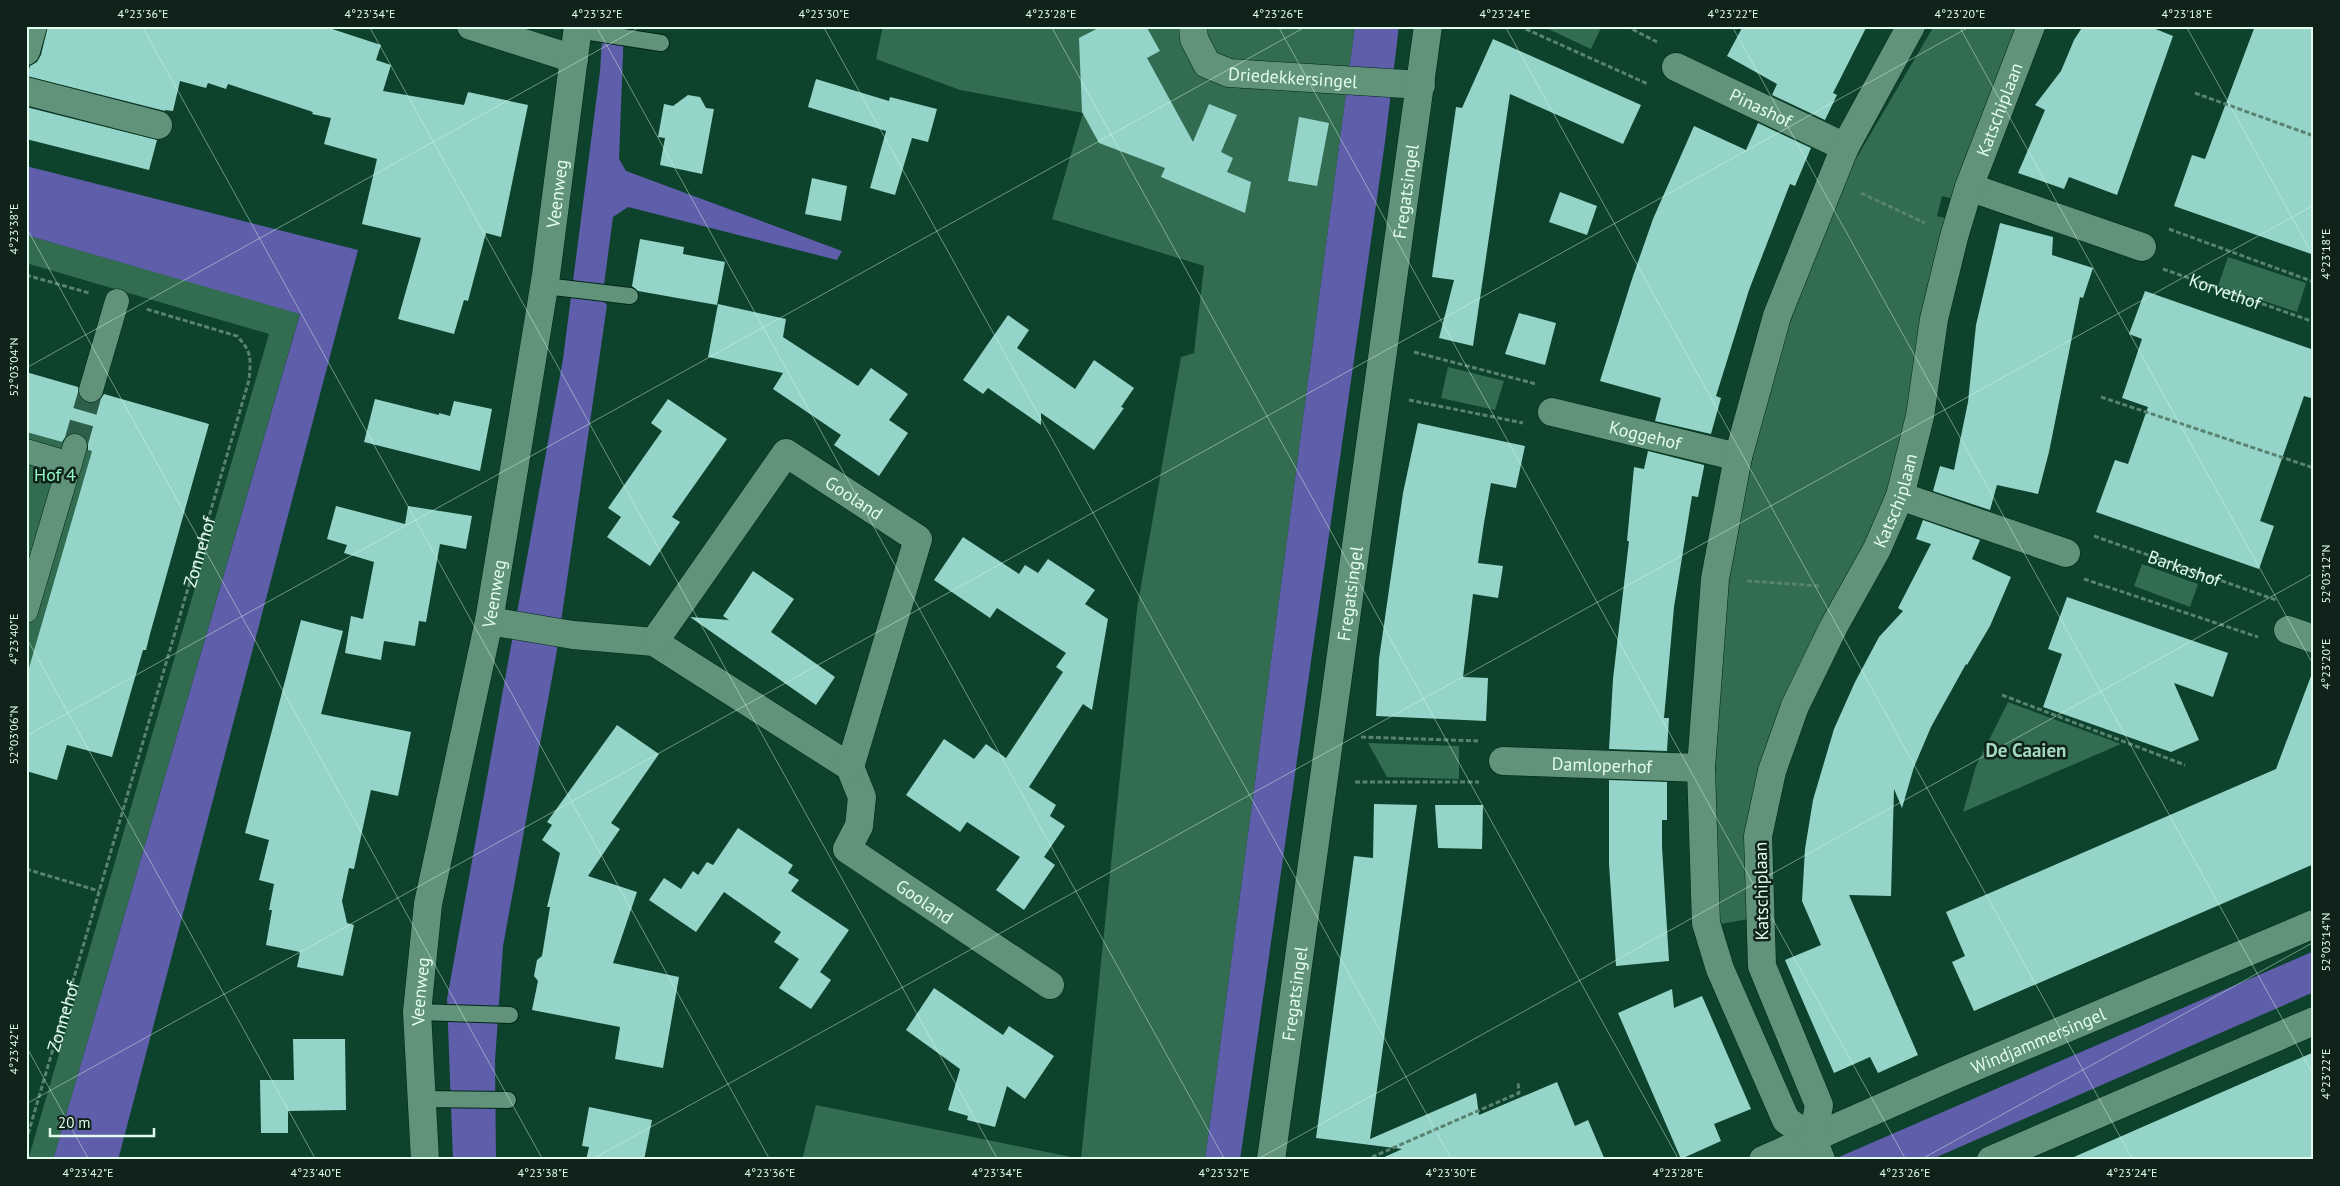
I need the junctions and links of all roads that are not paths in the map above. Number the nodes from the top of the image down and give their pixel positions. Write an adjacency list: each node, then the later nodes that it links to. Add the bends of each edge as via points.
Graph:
1 (33, 26): 9 (street)
2 (471, 26): 10 (street)
3 (1193, 26): 12 (street, Driedekkersingel, via 1194,39 1206,64 1229,74)
4 (1428, 26): 12 (street, Fregatsingel)
5 (1911, 26): 15 (street)
6 (2031, 26): 16 (street, Katschiplaan)
7 (577, 28): 8 (lane); 10 (street, Veenweg)
8 (661, 43)
9 (26, 50)
10 (574, 60): 18 (street, Veenweg)
11 (1676, 67): 15 (street, Pinashof)
12 (1416, 85): 46 (street, Fregatsingel, via 1384,344)
13 (26, 91): 14 (street)
14 (158, 125)
15 (1845, 147): 24 (street, via 1777,316)
16 (1969, 188): 17 (street); 25 (street, Katschiplaan, via 1934,319 1920,416)
17 (2149, 257)
18 (544, 286): 19 (lane); 28 (street, Veenweg)
19 (630, 296)
20 (117, 301): 21 (street)
21 (91, 390)
22 (1541, 418): 24 (street, Koggehof)
23 (26, 451): 27 (street, via 72,455)
24 (1738, 456): 34 (street, via 1715,579)
25 (1900, 496): 26 (street); 36 (street, Katschiplaan, via 1877,549 1795,706 1772,771 1758,836)
26 (2066, 553)
27 (26, 611)
28 (498, 622): 31 (street, via 573,635); 39 (street, Veenweg, via 428,904)
29 (2276, 634): 30 (street)
30 (2314, 638)
31 (654, 642): 33 (street); 33 (street, Gooland, via 786,453 918,539)
32 (1495, 751): 34 (street, Damloperhof)
33 (850, 767): 38 (street, Gooland, via 862,796 859,826 847,848)
34 (1701, 768): 37 (street, via 1706,923)
35 (2314, 924): 44 (street, Windjammersingel, via 1953,1076)
36 (1762, 966): 37 (street, Katschiplaan); 44 (street, Katschiplaan, via 1819,1105)
37 (1720, 969): 44 (street, via 1786,1120)
38 (1050, 985)
39 (417, 1012): 40 (lane); 42 (street, Veenweg)
40 (510, 1016)
41 (2314, 1021): 48 (street)
42 (422, 1099): 43 (lane); 45 (street, Veenweg)
43 (508, 1100)
44 (1817, 1149): 47 (street, Windjammersingel)
45 (425, 1160)
46 (1271, 1160)
47 (1763, 1160)
48 (1991, 1160)

